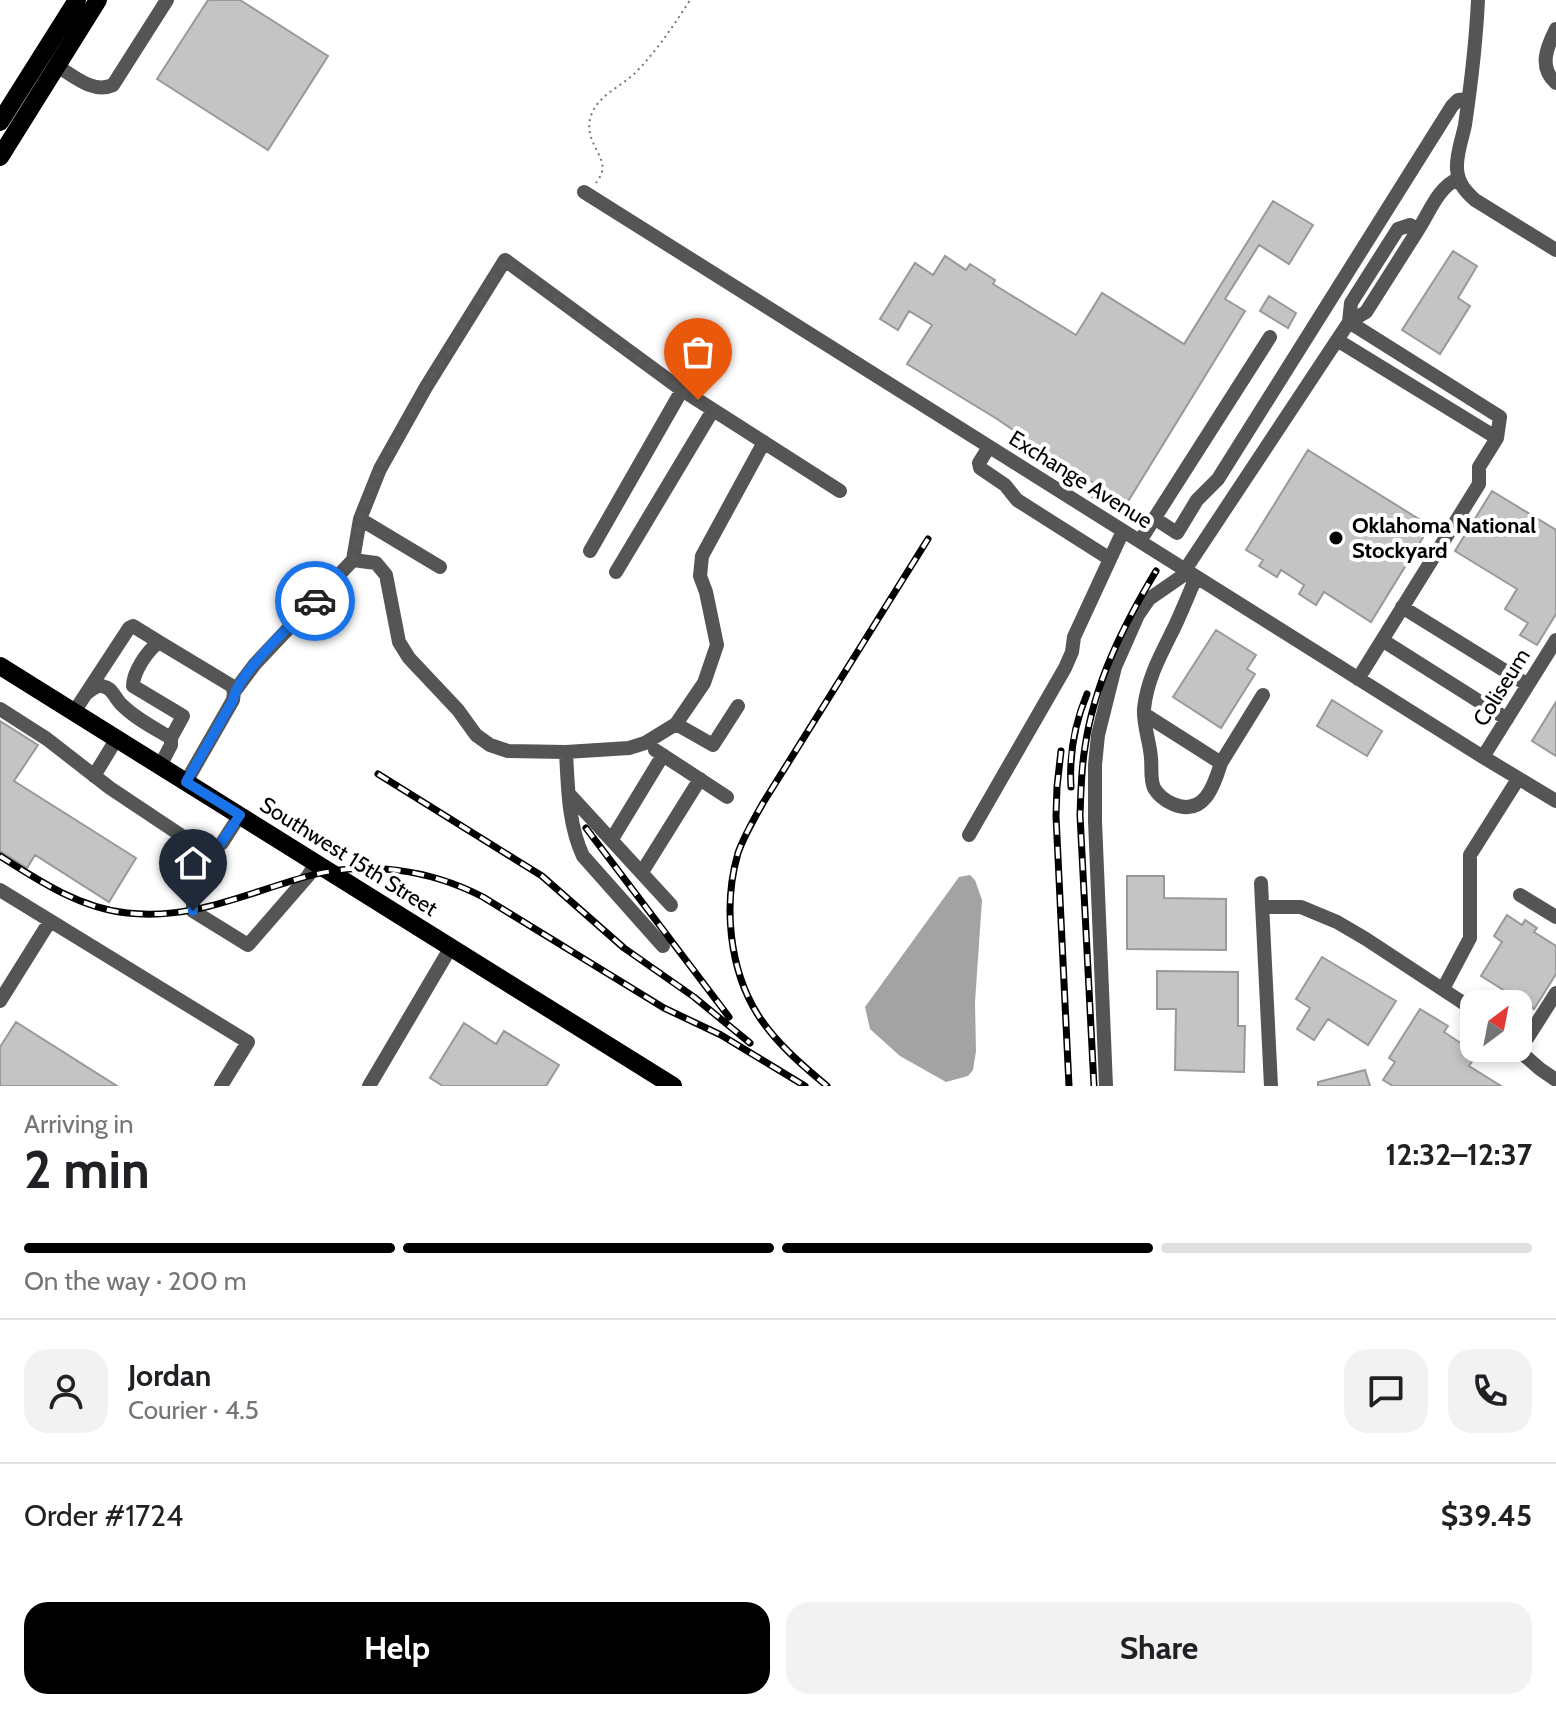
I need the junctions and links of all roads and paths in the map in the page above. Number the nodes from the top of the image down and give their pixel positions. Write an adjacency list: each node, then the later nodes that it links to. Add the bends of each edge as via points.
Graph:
1 (77, 0): 10 (main road)
2 (98, 0): 7 (main road)
3 (167, 0): 7 (street, via 113,85 94,88)
4 (690, 0): 14 (path, via 646,61 592,112 590,140 603,171)
5 (1478, 0): 9 (street)
6 (1556, 29): 8 (street, via 1544,63)
7 (57, 66): 11 (main road)
8 (1556, 83)
9 (1468, 99): 13 (street); 25 (street, via 1452,106 1218,479 1197,500 1177,533)
10 (0, 122)
11 (5, 138): 12 (main road)
12 (0, 157)
13 (1458, 179): 15 (street, via 1475,200); 16 (street, via 1443,190 1418,230 1410,225 1398,229 1351,303)
14 (587, 193): 23 (street, Exchange Avenue)
15 (1556, 250)
16 (1349, 322): 18 (street); 21 (street, via 1500,417)
17 (1270, 337): 25 (street)
18 (1337, 340): 21 (street); 34 (street)
19 (682, 390): 20 (street); 26 (street, via 505,260 418,401 380,469); 29 (street)
20 (713, 410): 22 (street); 33 (street)
21 (1497, 438): 35 (street, via 1479,467 1479,484)
22 (764, 442): 24 (street); 50 (street, via 702,556 700,576 717,645 704,683)
23 (989, 447): 27 (street, Exchange Avenue); 30 (street, via 980,468 1017,500)
24 (840, 491)
25 (1154, 518): 28 (street)
26 (360, 519): 31 (street); 32 (street)
27 (1123, 531): 28 (street, Exchange Avenue); 30 (street)
28 (1140, 541): 34 (street, Exchange Avenue)
29 (590, 551)
30 (1110, 559): 67 (street, via 1065,668)
31 (353, 560): 42 (street); 54 (street, via 376,563 386,575 399,642 476,735 508,751)
32 (440, 567)
33 (616, 572)
34 (1190, 573): 40 (street, Exchange Avenue); 48 (street, via 1146,690); 91 (street, via 1149,599 1138,615 1115,667 1098,735 1095,821)
35 (1402, 607): 36 (street); 41 (street)
36 (1382, 640): 40 (street); 49 (street)
37 (1556, 640): 41 (street, Coliseum)
38 (159, 642): 42 (street); 43 (street, via 141,629 129,628); 52 (street, via 132,680 133,686 183,716)
39 (0, 666): 47 (main road, Southwest 15th Street)
40 (1358, 679): 56 (street, Exchange Avenue)
41 (1528, 685): 49 (street, Coliseum)
42 (234, 692): 62 (street)
43 (87, 693): 47 (street); 52 (street, via 104,686 135,717)
44 (1263, 695): 57 (street)
45 (738, 706): 50 (street, via 713,745)
46 (0, 709): 59 (street)
47 (74, 712): 51 (main road, Southwest 15th Street)
48 (1144, 714): 57 (street); 57 (street, via 1151,777 1164,799 1186,808 1206,799)
49 (1507, 719): 56 (street, Coliseum)
50 (676, 724): 53 (street)
51 (117, 738): 58 (main road, Southwest 15th Street); 59 (street)
52 (171, 738): 58 (street)
53 (645, 743): 54 (street); 55 (street)
54 (566, 752): 63 (street)
55 (663, 755): 60 (street); 68 (street)
56 (1483, 757): 61 (street, Exchange Avenue)
57 (1221, 763)
58 (160, 766): 62 (main road, Southwest 15th Street)
59 (94, 776): 69 (street)
60 (700, 779): 64 (street); 71 (street)
61 (1518, 779): 65 (street, Exchange Avenue); 81 (street, via 1470,855 1470,938)
62 (186, 782): 66 (main road, Southwest 15th Street)
63 (569, 794): 68 (street); 79 (street, via 583,856)
64 (727, 797)
65 (1556, 801)
66 (240, 815): 69 (street, via 218,847); 70 (main road, Southwest 15th Street)
67 (969, 835)
68 (612, 839): 71 (street)
69 (207, 849): 70 (street, via 193,886 193,911 248,945)
70 (316, 863): 80 (main road, Southwest 15th Street)
71 (642, 872): 75 (street)
72 (1261, 883): 76 (street)
73 (0, 890): 78 (street)
74 (1520, 895): 77 (street)
75 (671, 905)
76 (1262, 907): 81 (street, via 1301,907 1320,913); 92 (street)
77 (1556, 917)
78 (50, 921): 83 (street); 88 (street, via 248,1042)
79 (663, 946)
80 (451, 947): 89 (street); 90 (main road, Southwest 15th Street)
81 (1443, 989): 84 (street)
82 (1556, 993): 85 (street)
83 (0, 1001)
84 (1460, 1001)
85 (1532, 1031)
86 (1532, 1061): 87 (street)
87 (1556, 1080)
88 (221, 1086)
89 (369, 1086)
90 (673, 1086)
91 (1106, 1086)
92 (1271, 1086)

